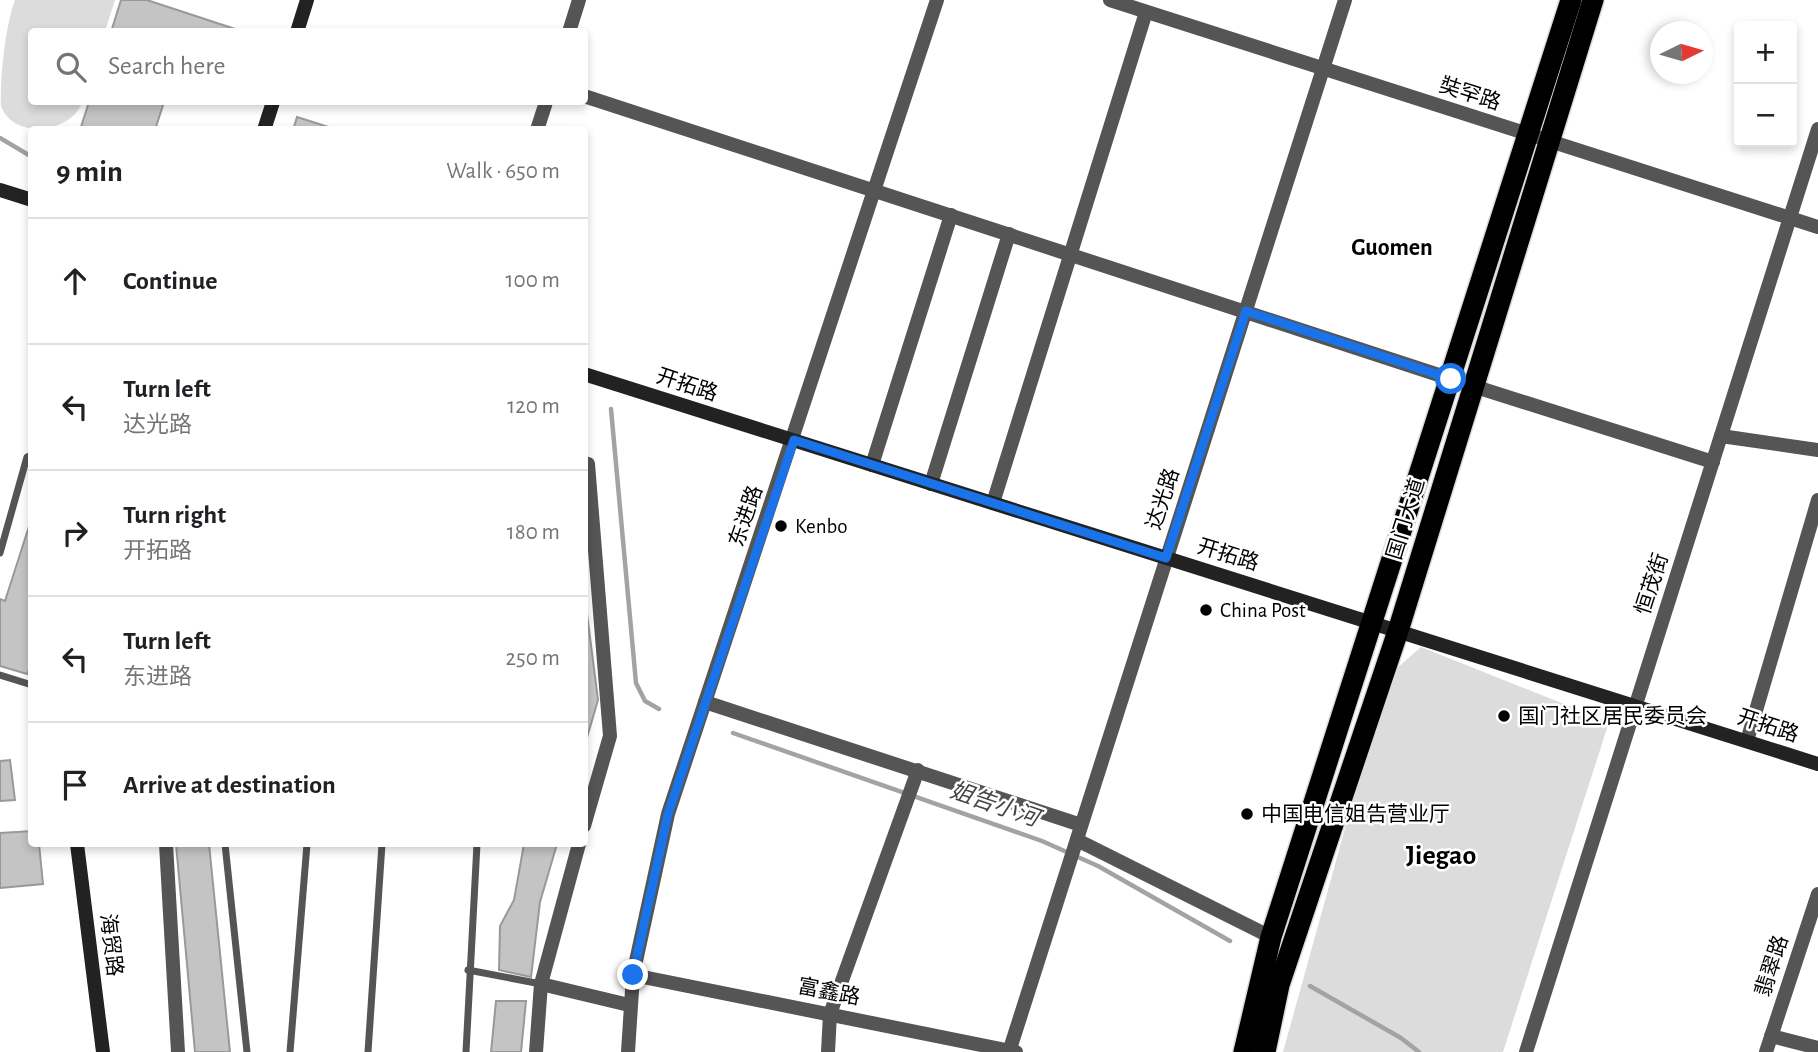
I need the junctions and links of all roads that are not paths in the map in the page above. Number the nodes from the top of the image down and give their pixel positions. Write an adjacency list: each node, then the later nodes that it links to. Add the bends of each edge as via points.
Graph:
1 (307, 0): 9 (street)
2 (579, 0): 10 (street)
3 (937, 0): 20 (street, 东进路)
4 (1110, 0): 8 (street, 奘罕路)
5 (1345, 0): 11 (street, 达光路)
6 (1571, 0): 18 (highway, 国门大道)
7 (1593, 0): 18 (highway, 国门大道)
8 (1146, 12): 11 (street, 奘罕路); 26 (street)
9 (298, 28)
10 (570, 28)
11 (1324, 69): 18 (street, 奘罕路); 27 (street, 达光路)
12 (588, 97): 20 (street)
13 (273, 105): 15 (street)
14 (545, 105): 16 (street)
15 (265, 126)
16 (538, 126)
17 (1818, 129): 23 (street, 恒茂街)
18 (1538, 138): 23 (street, 奘罕路); 29 (highway, 国门大道); 30 (highway, 国门大道)
19 (0, 190): 21 (street)
20 (875, 190): 22 (street); 32 (street, 东进路)
21 (28, 199)
22 (951, 215): 25 (street); 37 (street)
23 (1790, 218): 24 (street, 奘罕路); 31 (street, 恒茂街)
24 (1818, 227)
25 (1010, 234): 26 (street); 38 (street)
26 (1071, 254): 27 (street); 40 (street)
27 (1246, 311): 29 (street); 42 (street, 达光路)
28 (588, 375): 32 (street, 开拓路)
29 (1451, 379): 43 (highway, 国门大道)
30 (1473, 386): 35 (street); 44 (highway, 国门大道)
31 (1721, 436): 33 (street); 35 (street, 恒茂街)
32 (794, 440): 37 (street, 开拓路); 47 (street, 东进路)
33 (1818, 450)
34 (28, 457): 41 (lane)
35 (1713, 462): 48 (street, 恒茂街)
36 (588, 464): 52 (street, via 610,736)
37 (872, 465): 38 (street, 开拓路)
38 (931, 484): 40 (street, 开拓路)
39 (1818, 500): 49 (street)
40 (993, 503): 42 (street, 开拓路)
41 (0, 553)
42 (1166, 558): 43 (street, 开拓路); 53 (street, 达光路)
43 (1373, 623): 44 (street, 开拓路); 63 (highway, 国门大道)
44 (1398, 631): 48 (street, 开拓路); 82 (highway, 国门大道, via 1279,985)
45 (0, 675): 46 (lane)
46 (28, 684)
47 (705, 702): 51 (street); 65 (street, 东进路, via 668,814)
48 (1636, 706): 49 (street, 开拓路); 83 (street, 恒茂街)
49 (1747, 741): 50 (street, 开拓路)
50 (1818, 764)
51 (918, 770): 53 (street); 68 (street)
52 (588, 812)
53 (1082, 825): 54 (street, 达光路)
54 (1076, 842): 63 (street); 80 (street, 达光路)
55 (77, 847): 71 (street, 海贸路)
56 (166, 847): 72 (street)
57 (225, 847): 73 (lane)
58 (307, 847): 74 (lane)
59 (382, 847): 75 (lane)
60 (477, 847): 64 (lane)
61 (578, 847): 66 (street)
62 (1818, 894): 69 (street, 翡翠路)
63 (1271, 937): 81 (highway, 国门大道)
64 (468, 970): 66 (lane); 76 (lane)
65 (633, 975): 67 (street, 东进路); 68 (street, 富鑫路)
66 (541, 984): 67 (street); 77 (street)
67 (629, 1005): 78 (street, 东进路)
68 (830, 1014): 79 (street); 80 (street, 富鑫路)
69 (1771, 1036): 70 (street); 84 (street, 翡翠路)
70 (1818, 1048)
71 (103, 1052)
72 (178, 1052)
73 (247, 1052)
74 (290, 1052)
75 (368, 1052)
76 (466, 1052)
77 (536, 1052)
78 (628, 1052)
79 (828, 1052)
80 (1011, 1052)
81 (1244, 1052)
82 (1265, 1052)
83 (1526, 1052)
84 (1766, 1052)

